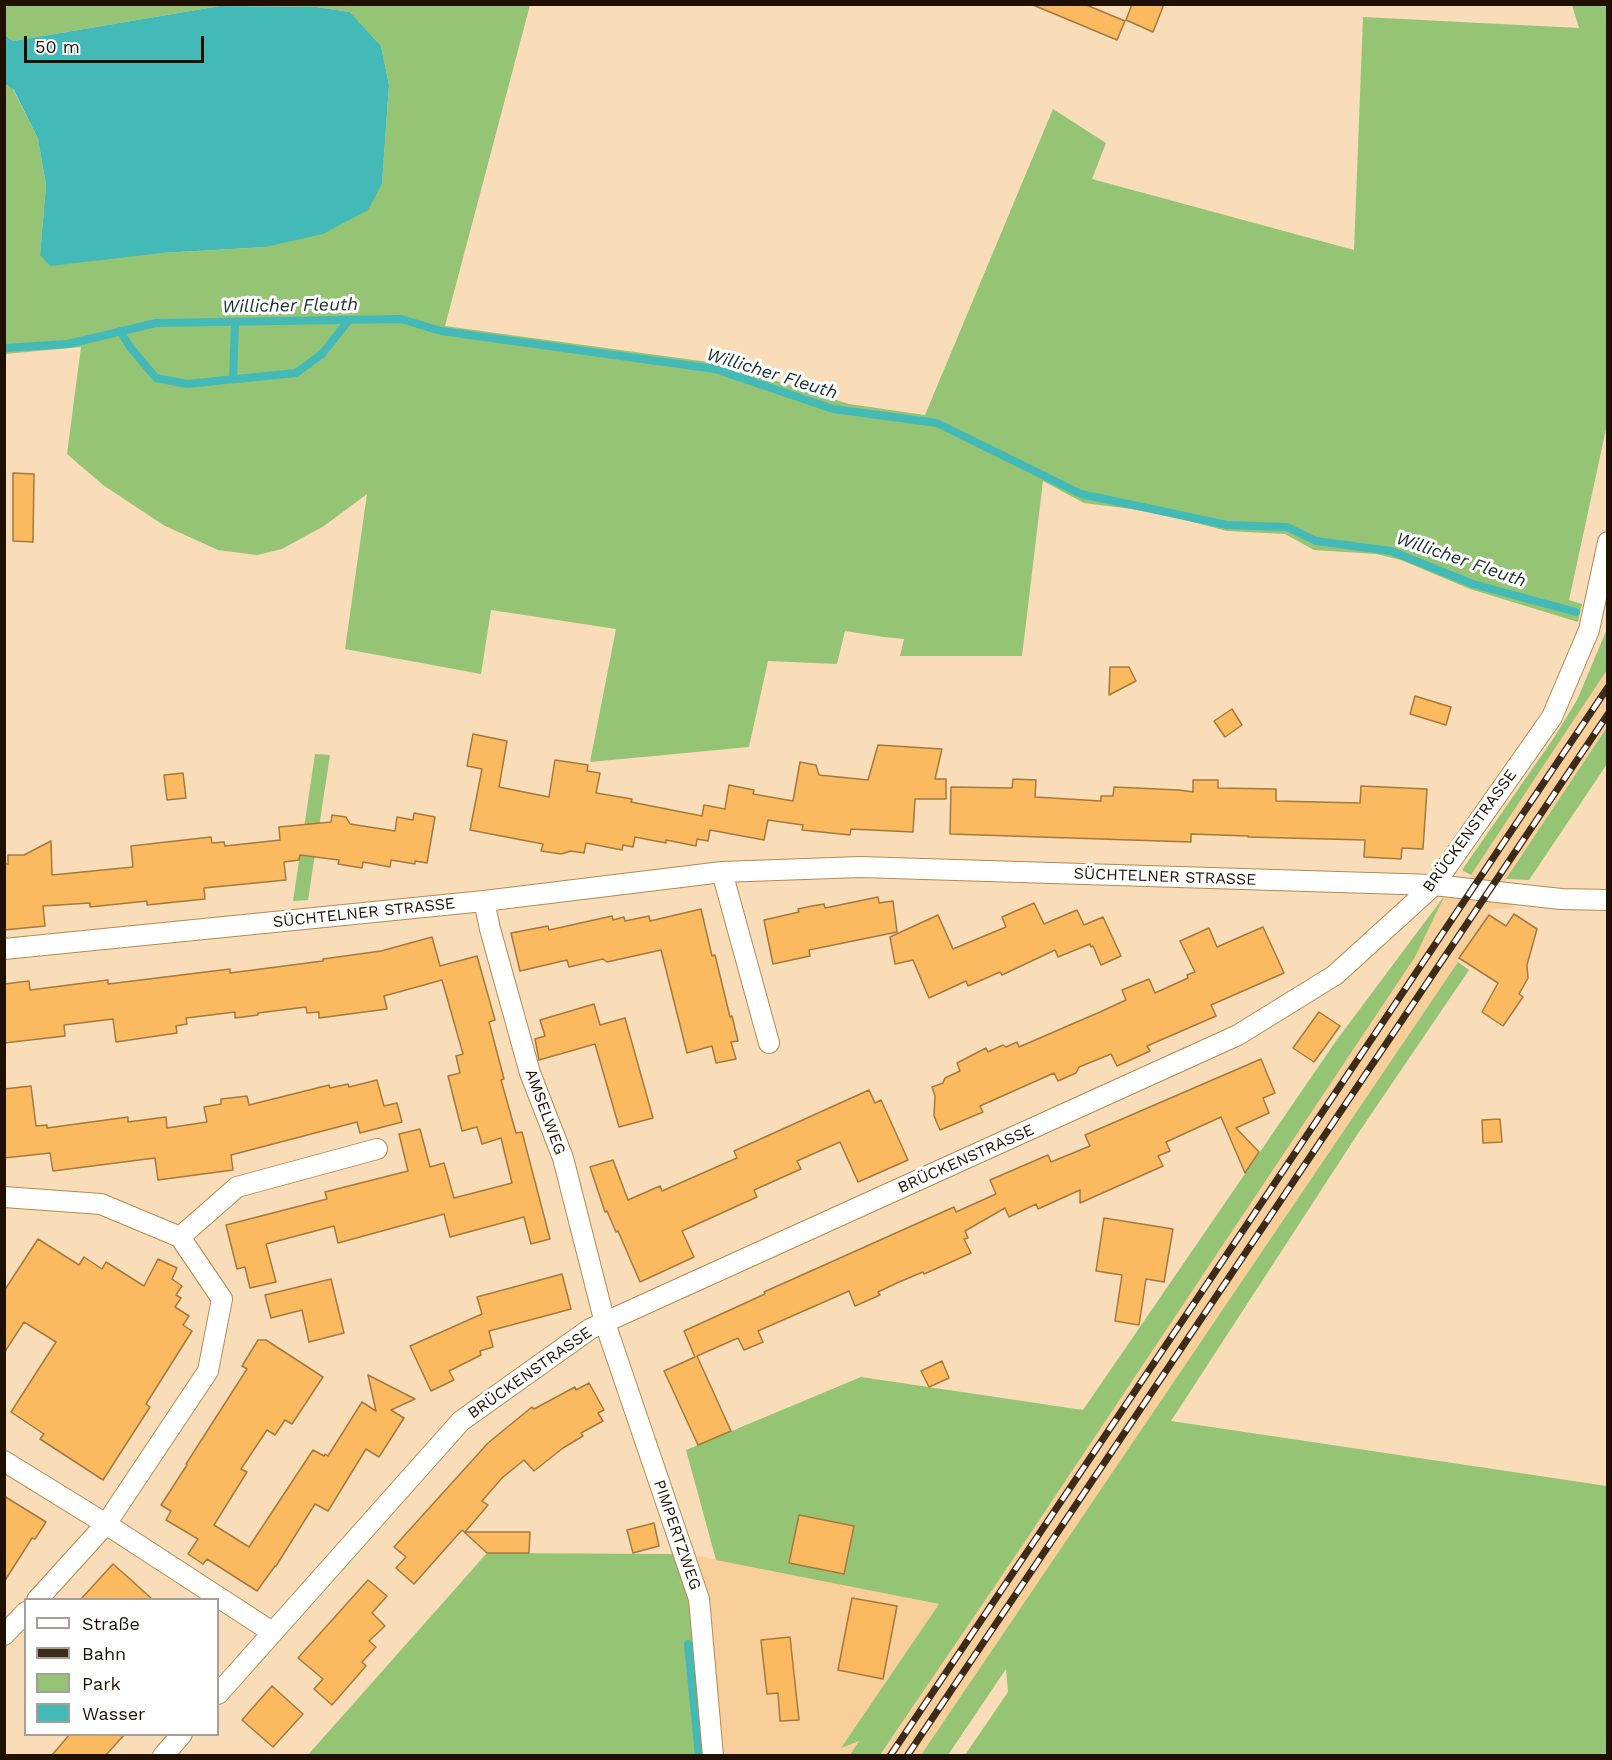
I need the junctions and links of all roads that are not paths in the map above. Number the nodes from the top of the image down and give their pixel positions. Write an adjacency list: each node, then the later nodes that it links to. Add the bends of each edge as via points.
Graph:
1 (1608, 542): 3 (street, BRÜCKENSTRASSE, via 1589,630 1552,717)
2 (722, 872): 3 (street, SÜCHTELNER STRASSE, via 860,867); 5 (street, SÜCHTELNER STRASSE); 7 (street)
3 (1434, 885): 4 (street, SÜCHTELNER STRASSE, via 1561,899); 11 (street, BRÜCKENSTRASSE, via 1335,975 1238,1035)
4 (1608, 900)
5 (484, 901): 6 (street, SÜCHTELNER STRASSE); 11 (street, AMSELWEG, via 530,1073 563,1158)
6 (4, 949)
7 (769, 1042)
8 (377, 1149): 10 (street, via 237,1187)
9 (4, 1197): 10 (street, via 101,1204)
10 (180, 1237): 13 (street, via 222,1299 208,1371)
11 (605, 1323): 16 (street, BRÜCKENSTRASSE, via 590,1329 461,1421); 21 (street, PIMPERTZWEG, via 699,1599)
12 (4, 1461): 13 (street)
13 (106, 1524): 14 (street); 16 (street)
14 (38, 1598)
15 (24, 1614): 17 (street)
16 (272, 1632): 18 (street, BRÜCKENSTRASSE)
17 (4, 1635)
18 (219, 1693)
19 (180, 1736): 20 (street)
20 (163, 1755)
21 (713, 1755)

